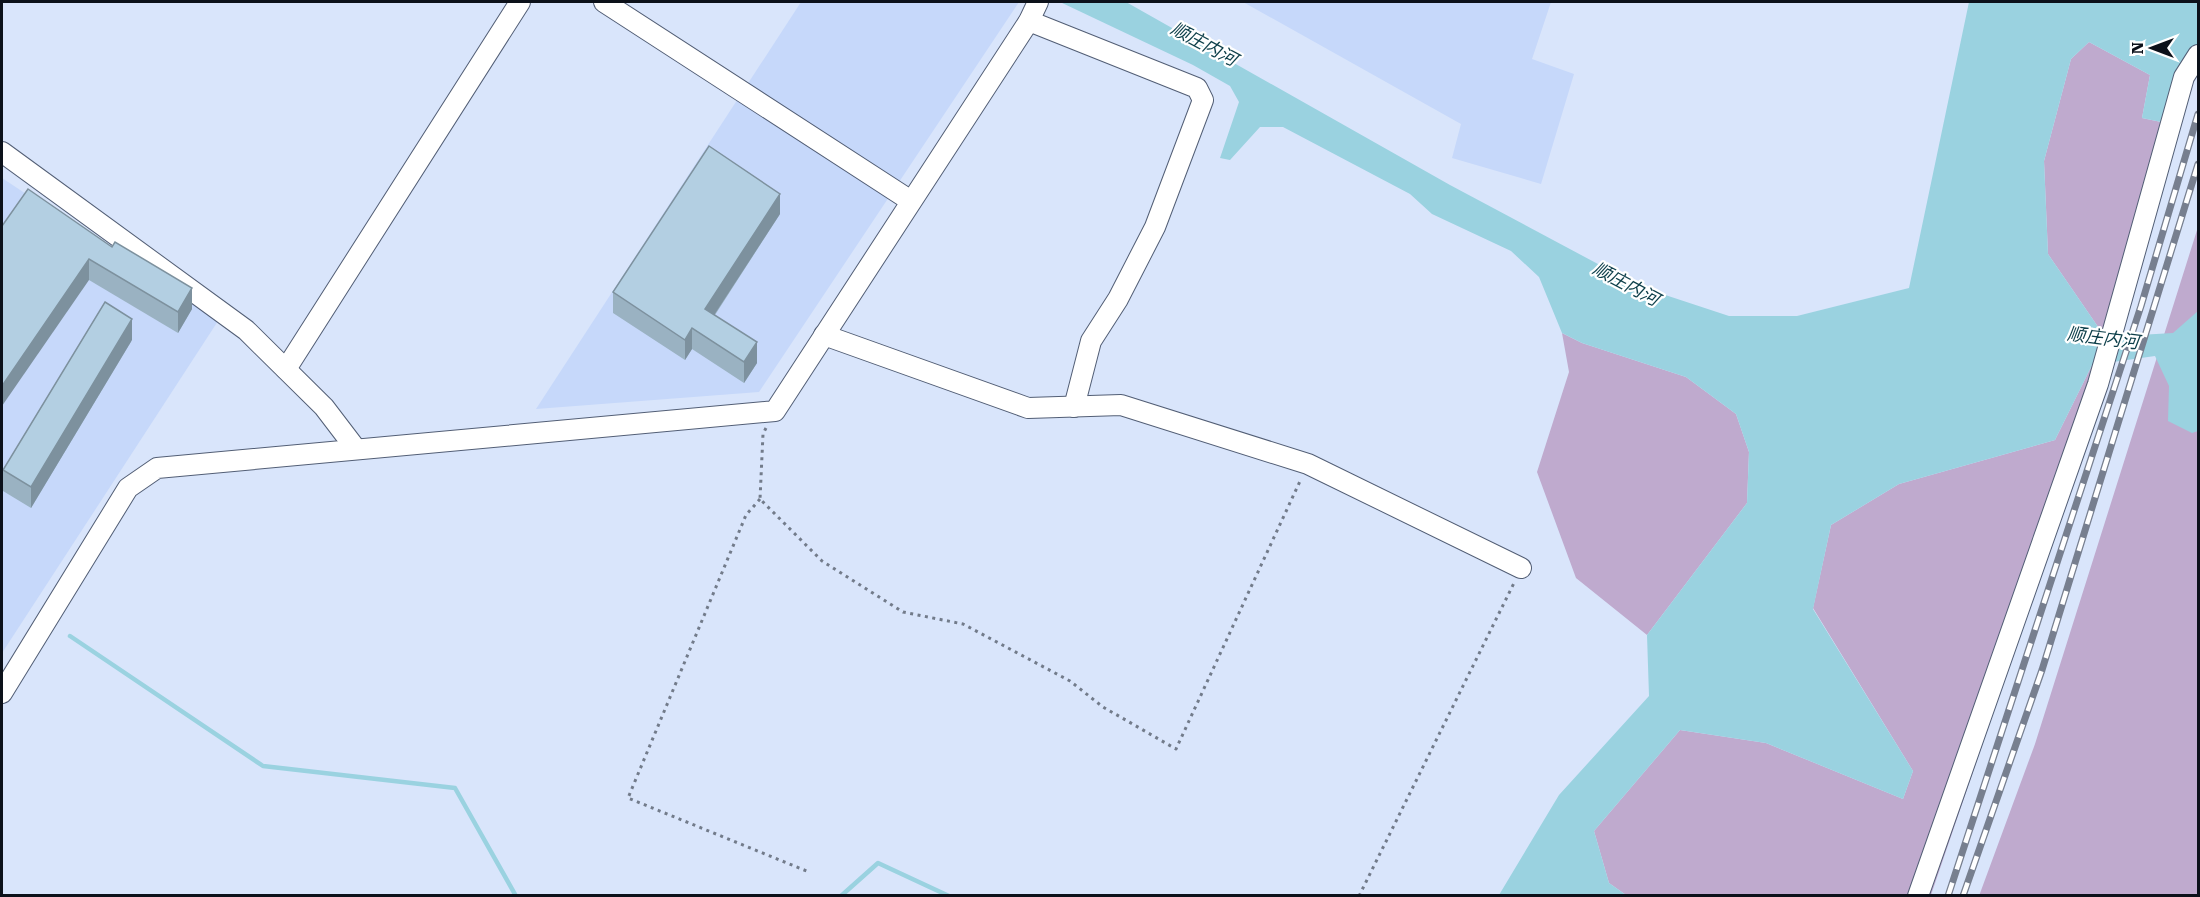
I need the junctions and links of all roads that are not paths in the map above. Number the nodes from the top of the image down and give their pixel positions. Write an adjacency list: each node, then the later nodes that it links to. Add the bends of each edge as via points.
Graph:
1 (520, 2): 9 (street)
2 (604, 2): 7 (street)
3 (1038, 2): 4 (street)
4 (1029, 21): 7 (street); 10 (street, via 1197,88 1203,100 1155,227 1091,341)
5 (2199, 55): 14 (street, via 2184,77 2098,384)
6 (2, 152): 9 (street, via 246,330)
7 (912, 201): 8 (street)
8 (824, 335): 10 (street, via 1028,408); 11 (street, via 775,411)
9 (286, 369): 11 (street, via 324,407)
10 (1074, 407): 12 (street, via 1121,405 1308,464)
11 (356, 449): 13 (street, via 158,468 128,488)
12 (1521, 568)
13 (2, 693)
14 (1918, 896)

